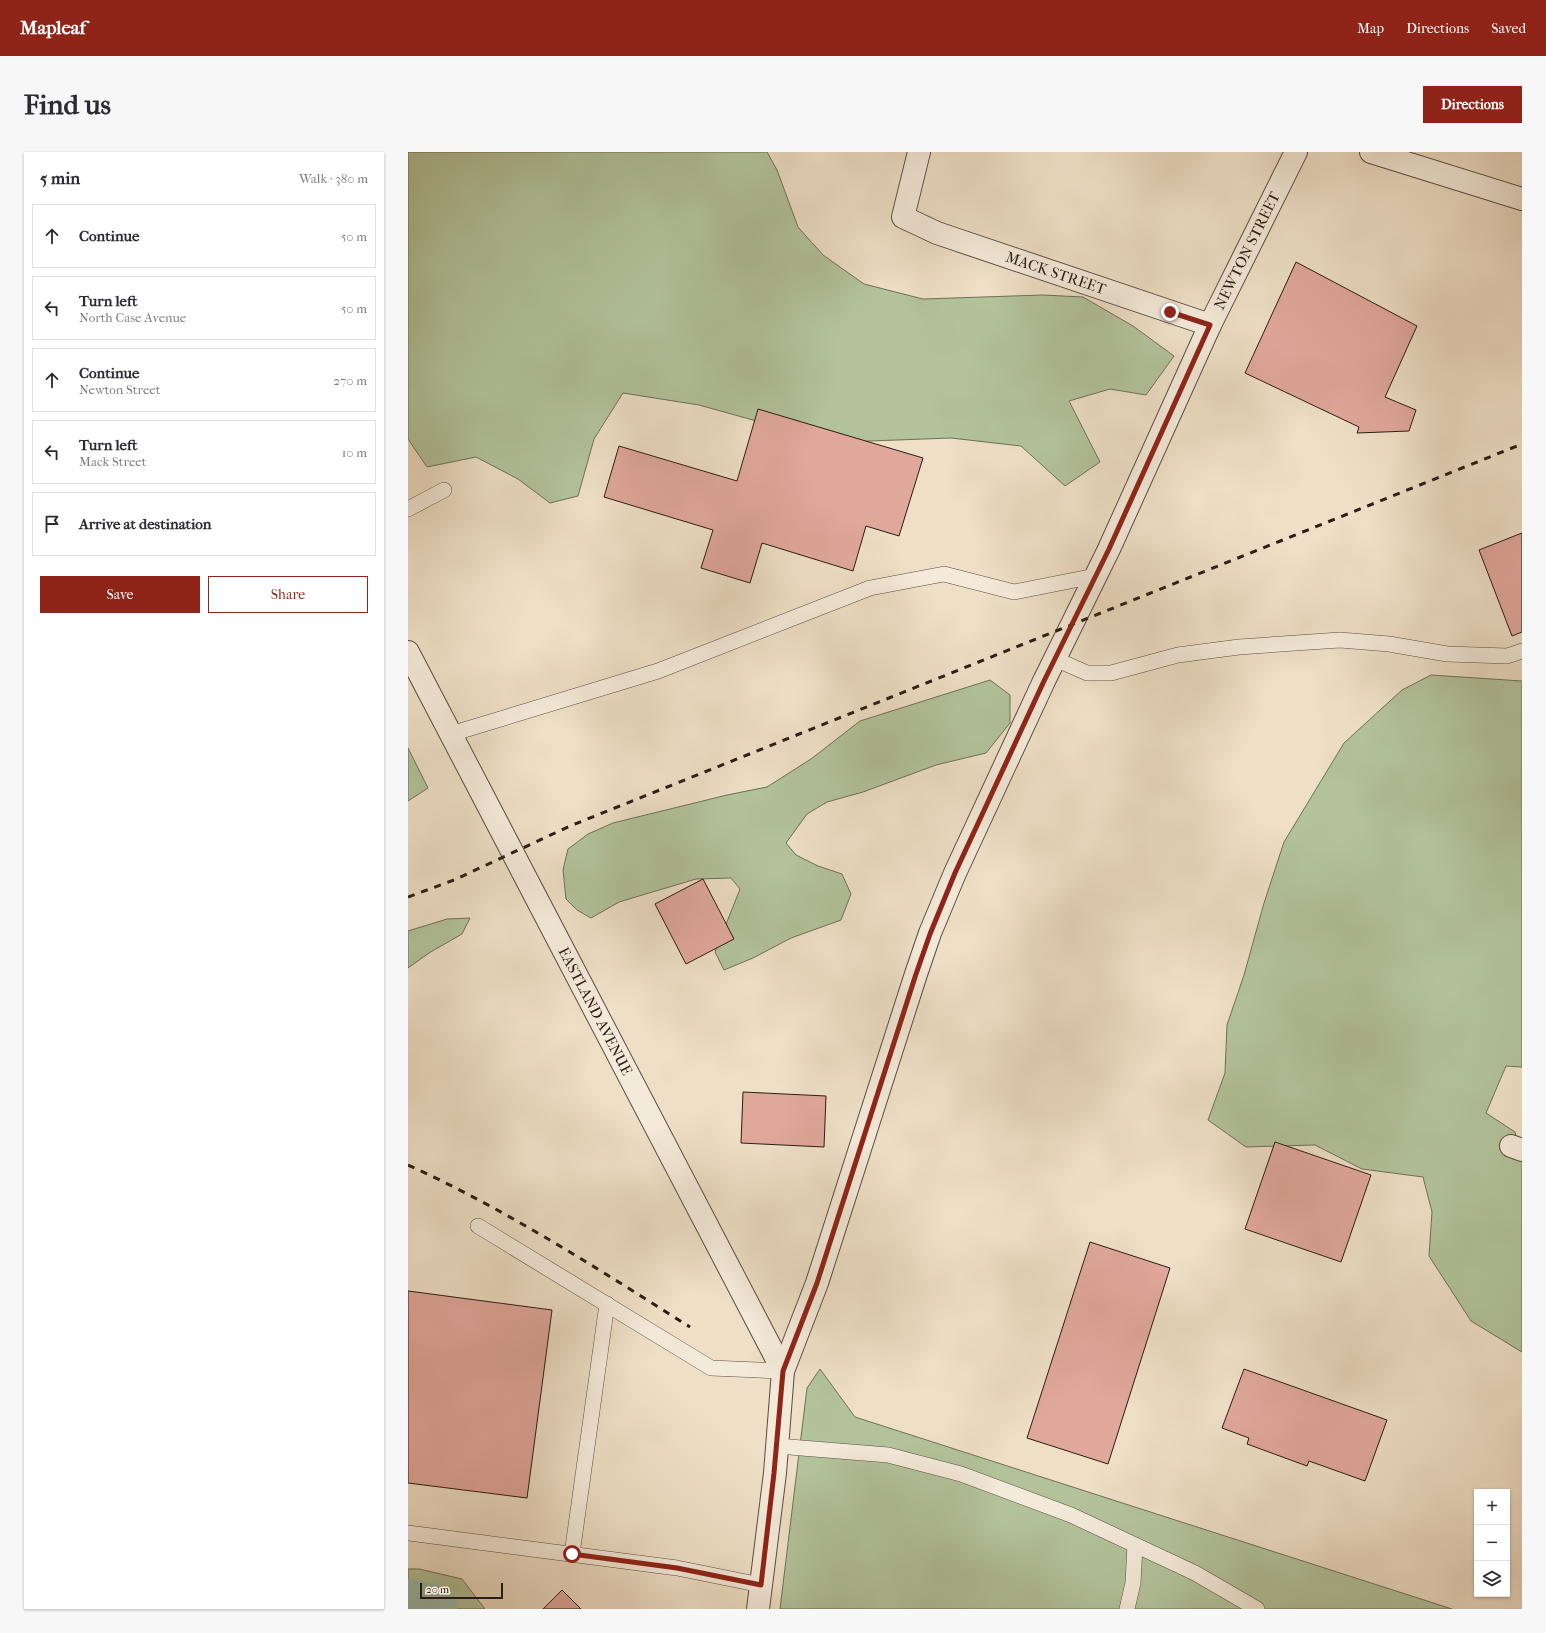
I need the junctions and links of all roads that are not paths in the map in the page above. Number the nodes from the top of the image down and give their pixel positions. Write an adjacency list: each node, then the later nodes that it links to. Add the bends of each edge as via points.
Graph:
1 (919, 152): 5 (street, MACK STREET, via 904,217 937,233)
2 (1296, 152): 5 (street, NEWTON STREET)
3 (1371, 152): 4 (street)
4 (1522, 199)
5 (1210, 325): 8 (street, NEWTON STREET)
6 (444, 490): 7 (lane)
7 (408, 508)
8 (1095, 576): 11 (street, NEWTON STREET); 12 (lane, via 1014,592 944,574 870,588 658,671)
9 (1522, 651): 11 (lane, via 1507,656 1447,654 1389,644 1340,640 1239,646 1178,655 1111,673 1087,673)
10 (408, 652): 12 (street, EASTLAND AVENUE)
11 (1055, 659): 15 (street, NEWTON STREET, via 955,873 930,934 817,1283)
12 (451, 734): 15 (street, EASTLAND AVENUE)
13 (478, 1226): 14 (lane)
14 (607, 1304): 15 (lane, via 711,1368); 19 (lane)
15 (783, 1371): 16 (street, NEWTON STREET)
16 (776, 1446): 18 (lane, via 888,1455 961,1474 1071,1515); 20 (street, NEWTON STREET)
17 (408, 1533): 19 (lane)
18 (1135, 1545): 22 (lane, via 1133,1583); 23 (lane, via 1195,1573)
19 (572, 1554): 20 (lane, via 677,1568)
20 (761, 1585): 21 (street, NEWTON STREET)
21 (758, 1609)
22 (1127, 1609)
23 (1257, 1609)

